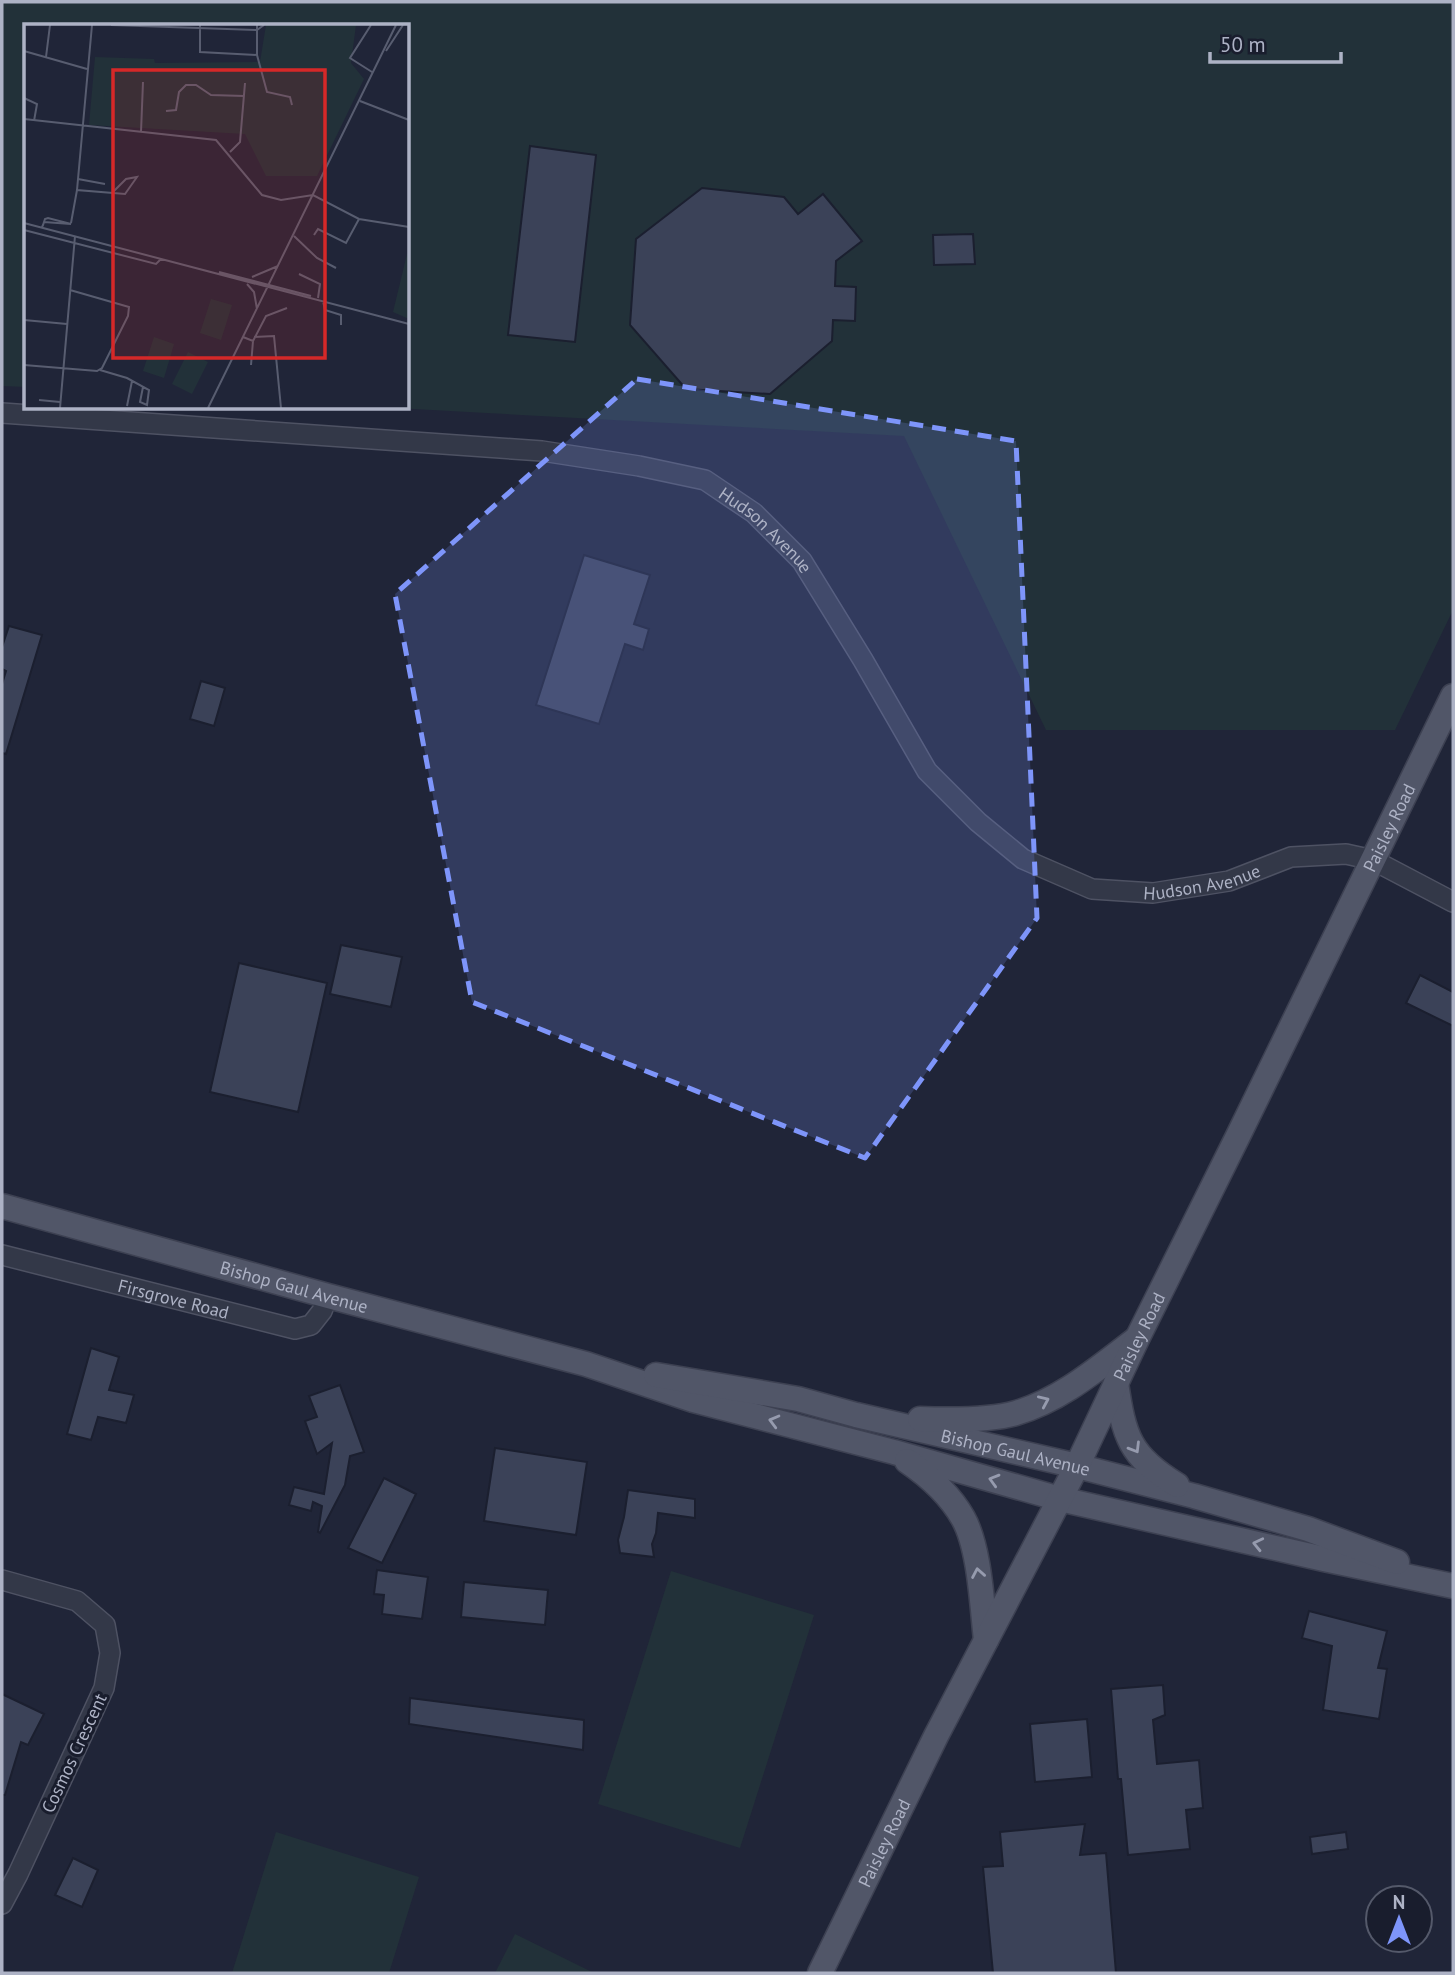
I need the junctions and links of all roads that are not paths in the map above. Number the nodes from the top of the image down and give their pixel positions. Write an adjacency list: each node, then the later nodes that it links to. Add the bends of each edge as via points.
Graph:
1 (2, 413): 3 (street, Hudson Avenue, via 542,451 705,480 754,513 802,561 927,771 1023,859 1092,889 1153,893 1230,881 1291,858 1346,854)
2 (1453, 696): 3 (main road, Paisley Road)
3 (1373, 860): 4 (street, Hudson Avenue); 8 (main road, Paisley Road)
4 (1453, 902)
5 (2, 1206): 7 (main road, Bishop Gaul Avenue)
6 (2, 1255): 7 (street, Firsgrove Road, via 295,1329 311,1325)
7 (328, 1296): 9 (main road, Bishop Gaul Avenue)
8 (1137, 1339): 10 (main road, Paisley Road); 11 (main road, one-way to 8, via 945,1420 1015,1413 1077,1384)
9 (586, 1364): 11 (main road, Bishop Gaul Avenue, via 756,1391); 12 (main road, Bishop Gaul Avenue, one-way to 9, via 693,1399)
10 (1116, 1383): 13 (main road, Paisley Road); 14 (main road, one-way to 14, via 1122,1421 1142,1460)
11 (856, 1415): 13 (main road, Bishop Gaul Avenue)
12 (894, 1452): 15 (main road, Bishop Gaul Avenue, one-way to 12); 18 (main road, one-way to 12, via 979,1578 964,1519 942,1490)
13 (1077, 1466): 14 (main road, Bishop Gaul Avenue); 15 (main road, Paisley Road)
14 (1194, 1496): 17 (main road, Bishop Gaul Avenue, via 1320,1533)
15 (1060, 1499): 17 (main road, Bishop Gaul Avenue, one-way to 15); 18 (main road, Paisley Road)
16 (2, 1580): 19 (street, Cosmos Crescent, via 77,1601 105,1625 110,1653 104,1688)
17 (1444, 1584)
18 (986, 1640): 20 (main road, Paisley Road)
19 (2, 1904)
20 (820, 1973)

